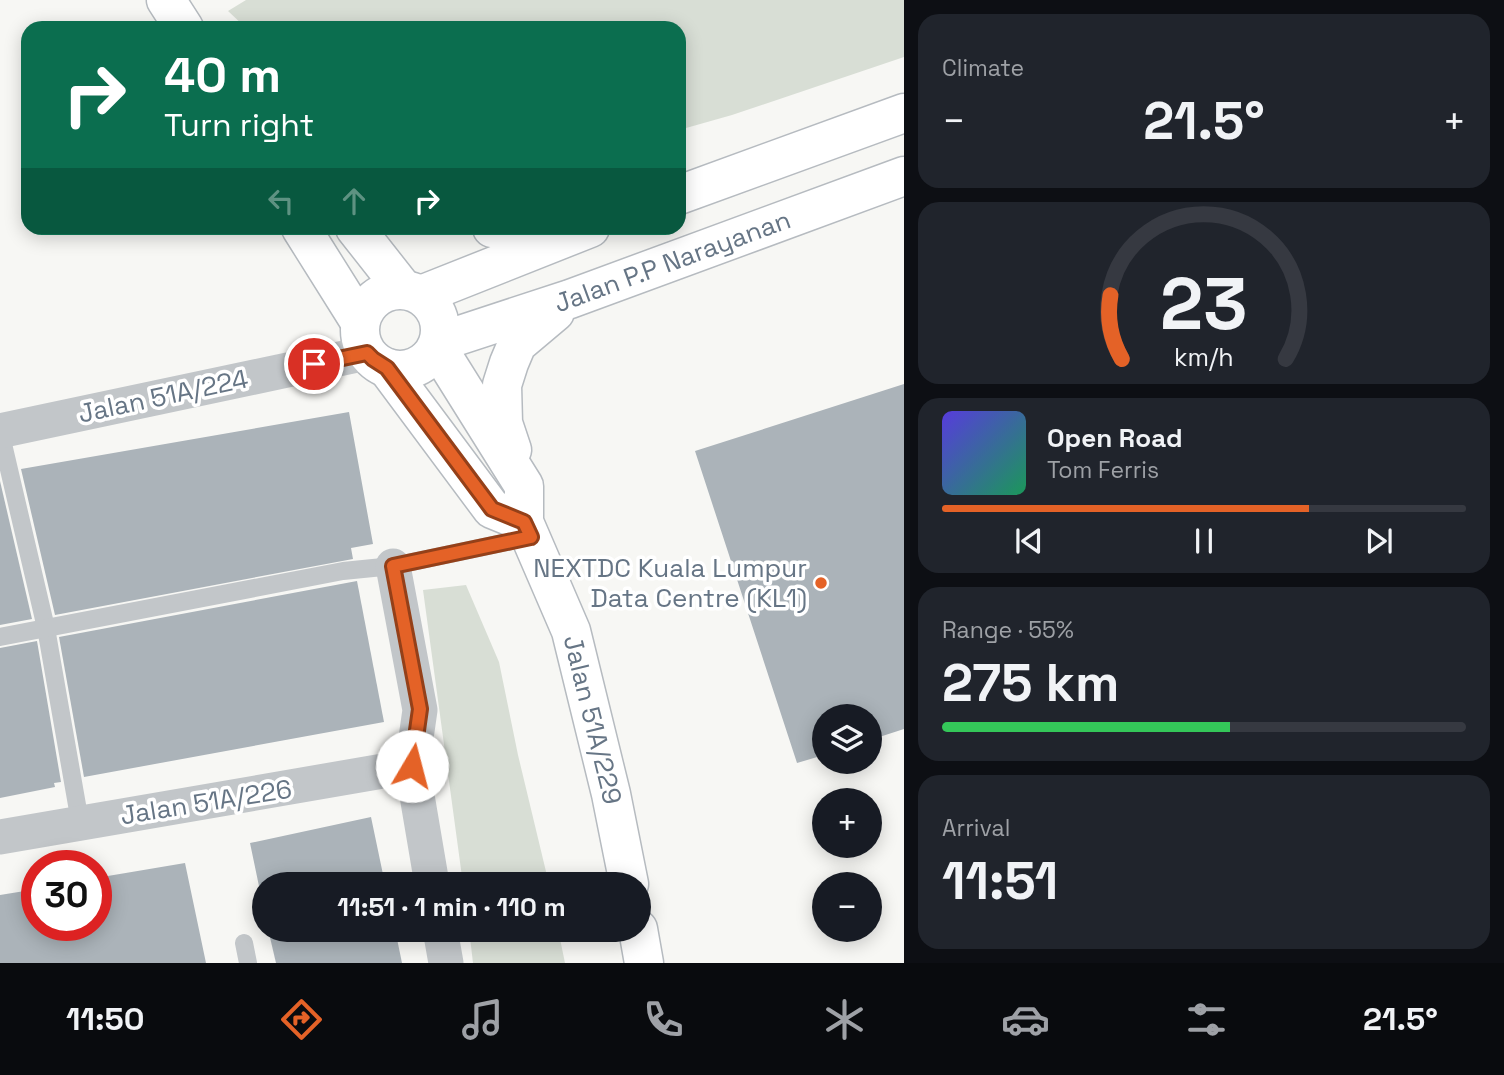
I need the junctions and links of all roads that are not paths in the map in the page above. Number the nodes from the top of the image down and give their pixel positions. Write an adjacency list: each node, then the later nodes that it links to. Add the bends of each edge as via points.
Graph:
1 (904, 113): 3 (main road)
2 (904, 176): 8 (main road, Jalan P.P Narayanan)
3 (686, 192)
4 (305, 235): 10 (main road)
5 (361, 235): 7 (main road)
6 (571, 235): 7 (main road)
7 (412, 292): 9 (main road, via 432,304 438,316); 10 (main road, via 388,291 366,308)
8 (570, 299): 9 (main road, Jalan P.P Narayanan); 12 (main road, via 517,344 502,385 503,423)
9 (438, 345): 10 (main road, via 428,359 402,370); 12 (main road, Jalan 51A/229)
10 (371, 348): 11 (street, Jalan 51A/224); 12 (main road, via 492,509)
11 (0, 430): 14 (lane)
12 (526, 515): 13 (lane); 20 (main road, Jalan 51A/229, via 571,631)
13 (393, 566): 14 (lane, via 343,571); 16 (street, via 420,709)
14 (46, 628): 15 (lane); 17 (lane)
15 (0, 637)
16 (412, 766): 17 (street, Jalan 51A/226); 19 (street)
17 (80, 822): 18 (street, Jalan 51A/226)
18 (0, 837)
19 (430, 872)
20 (627, 872)
21 (442, 942): 25 (street)
22 (640, 942): 26 (main road)
23 (244, 943): 24 (lane)
24 (248, 963)
25 (446, 963)
26 (644, 963)

